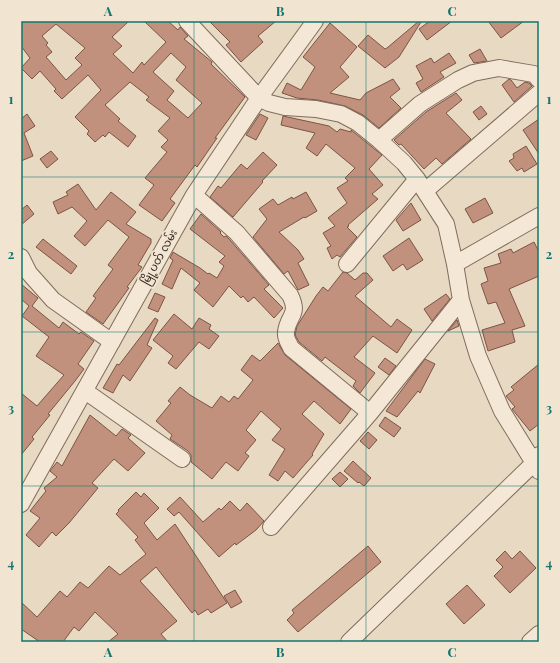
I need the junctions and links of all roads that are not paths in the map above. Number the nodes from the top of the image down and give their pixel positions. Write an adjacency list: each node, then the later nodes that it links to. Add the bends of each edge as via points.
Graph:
1 (188, 21): 5 (street)
2 (315, 21): 5 (street, မြို့ပတ် လမ်း)
3 (539, 80): 6 (street, via 534,74 499,68 473,73 420,104)
4 (539, 93): 7 (street)
5 (259, 98): 6 (street, via 285,107 341,114 358,123); 8 (street, မြို့ပတ် လမ်း)
6 (379, 140): 7 (street, via 404,163)
7 (421, 185): 11 (street); 12 (street, via 446,224)
8 (194, 195): 14 (street, မြို့ပတ် လမ်း); 16 (street, via 237,233 290,294 295,310 286,338 291,348)
9 (539, 216): 12 (street)
10 (21, 257): 14 (street, via 29,274 54,300)
11 (347, 264)
12 (455, 264): 13 (street)
13 (461, 300): 16 (street); 18 (street, via 478,356 499,404)
14 (112, 342): 15 (street, မြို့ပတ် လမ်း)
15 (85, 391): 17 (street); 19 (street, မြို့ပတ် လမ်း)
16 (370, 413): 21 (street)
17 (182, 459)
18 (537, 463): 23 (street)
19 (26, 482): 20 (street, မြို့ပတ် လမ်း)
20 (21, 504)
21 (271, 528)
22 (539, 634): 24 (street)
23 (349, 642)
24 (530, 642)

